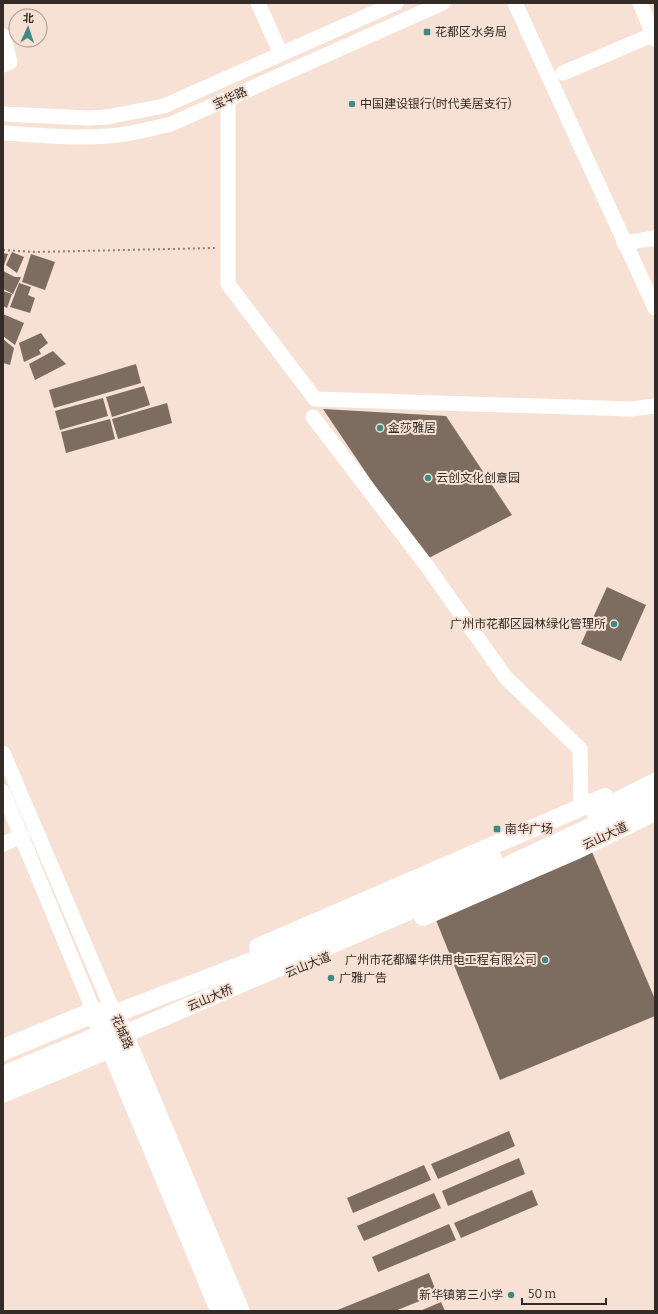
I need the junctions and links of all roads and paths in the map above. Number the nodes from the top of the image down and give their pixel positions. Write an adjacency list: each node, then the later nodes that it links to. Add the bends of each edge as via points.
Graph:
1 (258, 3): 8 (street)
2 (396, 3): 8 (street, 宝华路)
3 (443, 3): 11 (street, 宝华路)
4 (514, 3): 15 (street)
5 (640, 3): 7 (street)
6 (3, 36): 9 (street, via 10,62)
7 (654, 37): 10 (street)
8 (281, 54): 12 (street, 宝华路, via 164,106 143,111 88,118)
9 (3, 65)
10 (563, 73)
11 (228, 99): 13 (street, 宝华路, via 171,124 129,133 88,137); 19 (street, via 228,284 314,399 631,409)
12 (3, 114)
13 (3, 133)
14 (655, 238): 15 (street)
15 (624, 243): 18 (street)
16 (216, 248): 17 (path, via 36,252)
17 (3, 250)
18 (655, 308)
19 (655, 406)
20 (313, 417): 26 (street, via 427,566 506,678 580,749)
21 (3, 753): 31 (street, 花城路)
22 (655, 775): 26 (main road)
23 (655, 782): 30 (main road)
24 (3, 792): 28 (street, 花城路)
25 (655, 797): 30 (main road, 云山大道)
26 (581, 807): 31 (main road, via 186,977)
27 (655, 812): 31 (main road, 云山大道, via 577,850 436,912 285,974)
28 (22, 836): 29 (street); 31 (street, 花城路)
29 (3, 844)
30 (414, 902): 32 (main road, 云山大桥); 34 (main road, 云山大桥, via 113,1040)
31 (110, 1025): 32 (highway, 云山大道); 33 (main road); 35 (highway, 云山大道); 36 (highway, 花城路); 37 (highway, 花城路)
32 (5, 1052)
33 (3, 1075)
34 (3, 1084)
35 (3, 1092)
36 (222, 1311)
37 (239, 1311)

